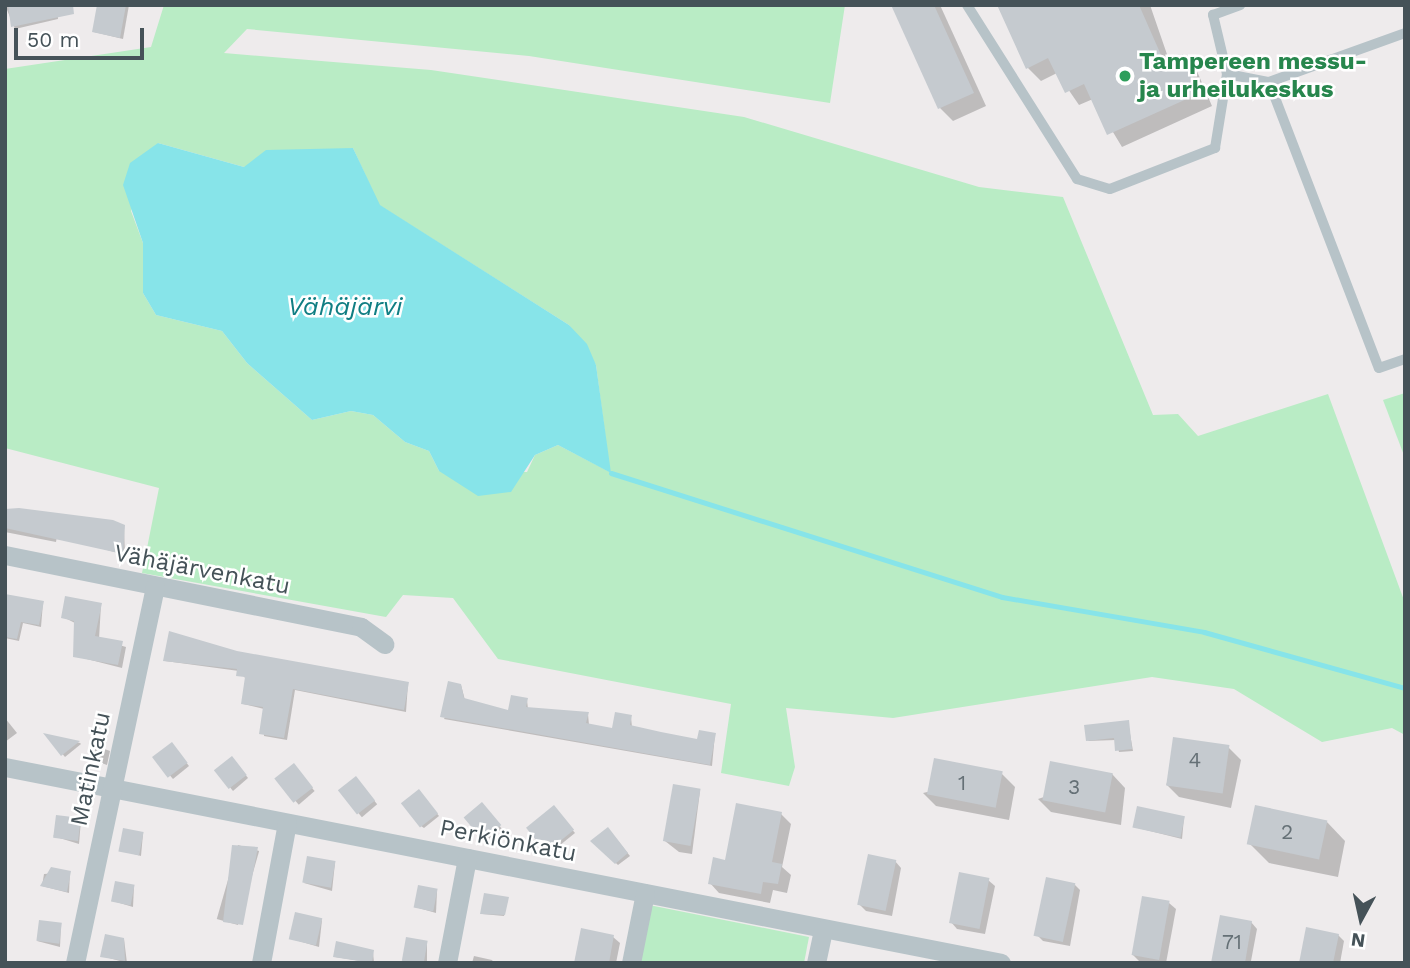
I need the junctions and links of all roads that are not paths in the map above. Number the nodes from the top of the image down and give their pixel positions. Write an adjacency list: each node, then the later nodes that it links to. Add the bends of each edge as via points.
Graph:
1 (967, 5): 4 (lane, via 1077,179 1110,188 1215,148)
2 (1240, 5): 4 (lane, via 1213,15)
3 (1405, 33): 5 (lane)
4 (1227, 74): 5 (lane)
5 (1269, 82): 6 (lane, via 1379,368)
6 (1405, 359)
7 (5, 555): 8 (street, Vähäjärvenkatu)
8 (155, 586): 9 (street, Vähäjärvenkatu, via 361,627); 11 (street, Matinkatu)
9 (384, 644)
10 (5, 767): 11 (street, Perkiönkatu)
11 (112, 790): 12 (street, Perkiönkatu); 16 (street, Matinkatu)
12 (287, 823): 13 (street, Perkiönkatu); 17 (street)
13 (467, 859): 14 (street, Perkiönkatu); 18 (street)
14 (645, 893): 15 (street, Perkiönkatu); 19 (street)
15 (822, 930): 20 (street); 21 (street, Perkiönkatu)
16 (75, 963)
17 (261, 963)
18 (447, 963)
19 (631, 963)
20 (816, 963)
21 (1000, 963)

